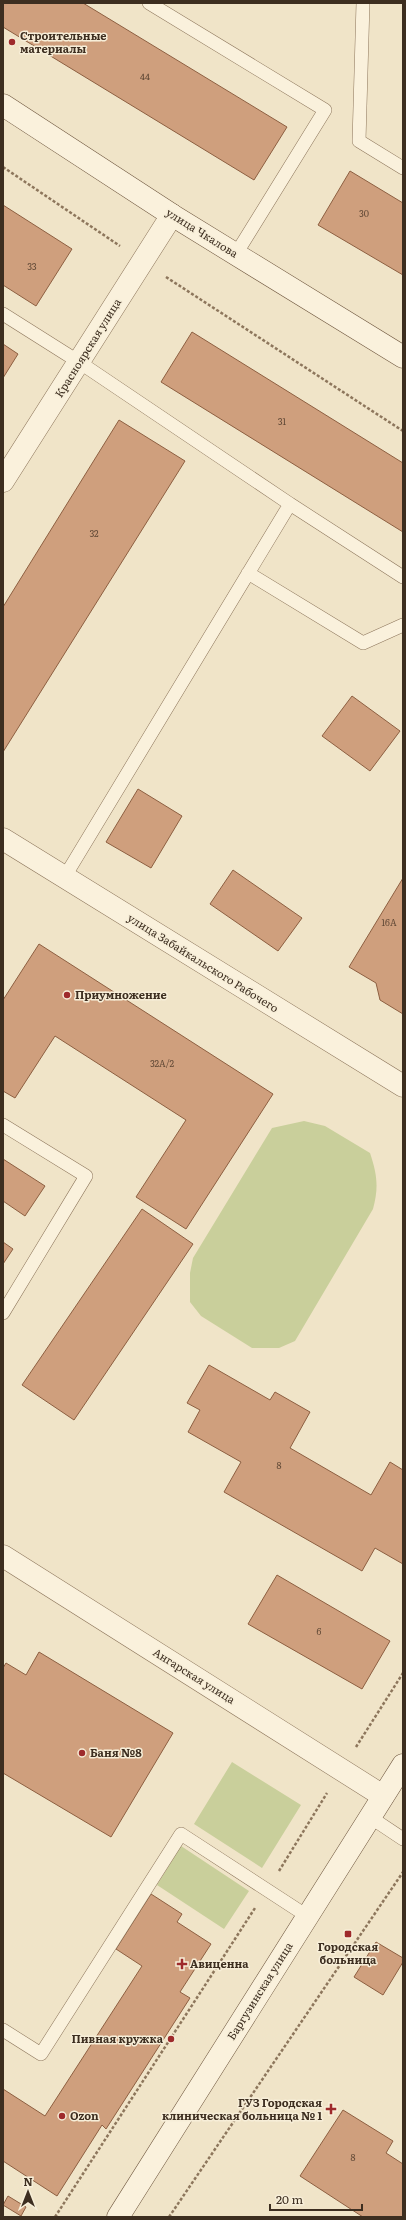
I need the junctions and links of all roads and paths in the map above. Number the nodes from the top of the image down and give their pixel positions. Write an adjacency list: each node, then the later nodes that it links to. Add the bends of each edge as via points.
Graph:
1 (149, 3): 7 (lane, via 325,110)
2 (363, 3): 5 (lane, via 359,141)
3 (3, 105): 6 (street, улица Чкалова)
4 (3, 167): 8 (path)
5 (403, 168)
6 (172, 215): 7 (street, улица Чкалова); 8 (street, Красноярская улица)
7 (236, 254): 10 (street, улица Чкалова)
8 (143, 262): 11 (street, Красноярская улица); 12 (path)
9 (3, 314): 11 (lane)
10 (403, 357)
11 (79, 362): 13 (street, Красноярская улица); 14 (lane)
12 (403, 431)
13 (3, 481)
14 (290, 504): 15 (lane); 16 (lane)
15 (248, 573): 17 (lane, via 362,643); 19 (lane)
16 (403, 577)
17 (403, 625)
18 (3, 838): 19 (street, улица Забайкальского Рабочего)
19 (64, 878): 20 (street, улица Забайкальского Рабочего)
20 (403, 1086)
21 (3, 1125): 22 (lane, via 86,1176)
22 (3, 1313)
23 (5, 1563): 26 (street, Ангарская улица)
24 (403, 1672): 26 (path)
25 (403, 1765): 27 (street, Баргузинская улица)
26 (342, 1770): 27 (street, Ангарская улица); 31 (path)
27 (383, 1796): 28 (street, Баргузинская улица)
28 (370, 1818): 29 (lane); 32 (street, Баргузинская улица)
29 (403, 1839)
30 (403, 1872): 36 (path)
31 (267, 1890): 32 (lane); 33 (lane, via 181,1834 41,2054); 34 (path)
32 (307, 1916): 35 (street, Баргузинская улица)
33 (3, 2030)
34 (55, 2217)
35 (118, 2217)
36 (169, 2217)

